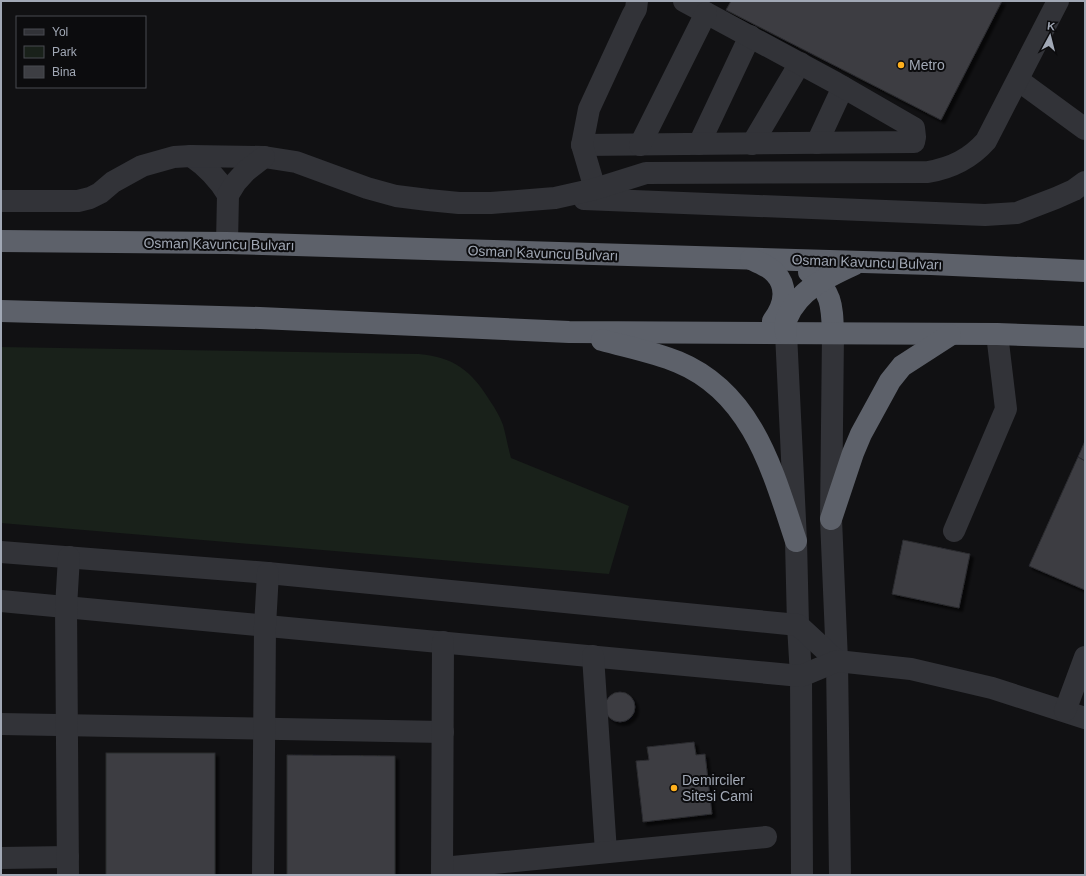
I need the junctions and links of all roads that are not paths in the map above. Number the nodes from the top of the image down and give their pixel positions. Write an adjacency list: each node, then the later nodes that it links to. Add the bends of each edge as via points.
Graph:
1 (637, 1): 13 (street, via 636,10 589,110)
2 (684, 1): 4 (street)
3 (1058, 1): 7 (street)
4 (706, 13): 5 (street); 14 (street)
5 (750, 36): 6 (street); 11 (street)
6 (800, 63): 8 (street); 12 (street)
7 (1018, 80): 9 (street); 18 (street, via 986,141 968,158 942,170 646,173)
8 (843, 87): 10 (street); 10 (street, via 914,128 914,142)
9 (1085, 129)
10 (817, 143): 12 (street)
11 (699, 144): 12 (street); 14 (street)
12 (752, 144)
13 (582, 145): 14 (street); 18 (street)
14 (640, 145)
15 (191, 156): 16 (street); 19 (street, via 213,173); 21 (street, via 158,160 142,166 90,198 78,201)
16 (264, 157): 19 (street, via 246,170); 20 (street, via 296,162 396,196 459,203)
17 (1085, 182): 20 (street, via 1074,190 1017,213 985,215)
18 (596, 189): 20 (street)
19 (228, 196): 23 (street)
20 (555, 198)
21 (1, 201)
22 (1, 241): 23 (highway, Osman Kavuncu Bulvarı)
23 (227, 243): 24 (highway, Osman Kavuncu Bulvarı)
24 (750, 259): 25 (highway, Osman Kavuncu Bulvarı); 31 (highway, via 775,272 783,284 784,298 769,326)
25 (796, 260): 26 (highway, Osman Kavuncu Bulvarı); 28 (highway)
26 (860, 262): 27 (highway, Osman Kavuncu Bulvarı); 28 (highway)
27 (1085, 271)
28 (820, 282): 32 (highway, via 796,303 787,319); 33 (highway, via 828,293 832,309)
29 (1, 311): 30 (highway, via 260,318)
30 (569, 332): 31 (highway); 39 (highway, via 679,362 719,388 737,407 759,440)
31 (754, 333): 32 (highway)
32 (786, 333): 33 (highway); 39 (street)
33 (833, 334): 35 (highway); 37 (street)
34 (997, 334): 35 (highway); 36 (highway); 38 (street, via 1006,409)
35 (950, 335): 37 (highway, via 902,366 890,381 861,434)
36 (1085, 337)
37 (831, 519): 50 (street)
38 (954, 530)
39 (796, 541): 46 (street)
40 (1, 552): 41 (street)
41 (68, 557): 42 (street); 44 (street)
42 (268, 574): 45 (street); 46 (street)
43 (1, 601): 44 (street)
44 (66, 607): 45 (street); 55 (street)
45 (264, 626): 47 (street); 56 (street)
46 (798, 626): 50 (street); 51 (street)
47 (443, 642): 48 (street); 57 (street)
48 (593, 656): 51 (street); 59 (street)
49 (1085, 657): 52 (street)
50 (837, 661): 51 (street); 52 (street, via 911,669 992,688); 65 (street)
51 (801, 676): 64 (street)
52 (1064, 711): 53 (street)
53 (1085, 718)
54 (1, 724): 55 (street)
55 (67, 726): 56 (street); 61 (street)
56 (264, 729): 57 (street); 63 (street)
57 (443, 732): 62 (street)
58 (766, 837): 59 (street)
59 (606, 852): 62 (street)
60 (1, 858): 61 (street)
61 (68, 866)
62 (442, 871)
63 (263, 875)
64 (802, 875)
65 (840, 875)

